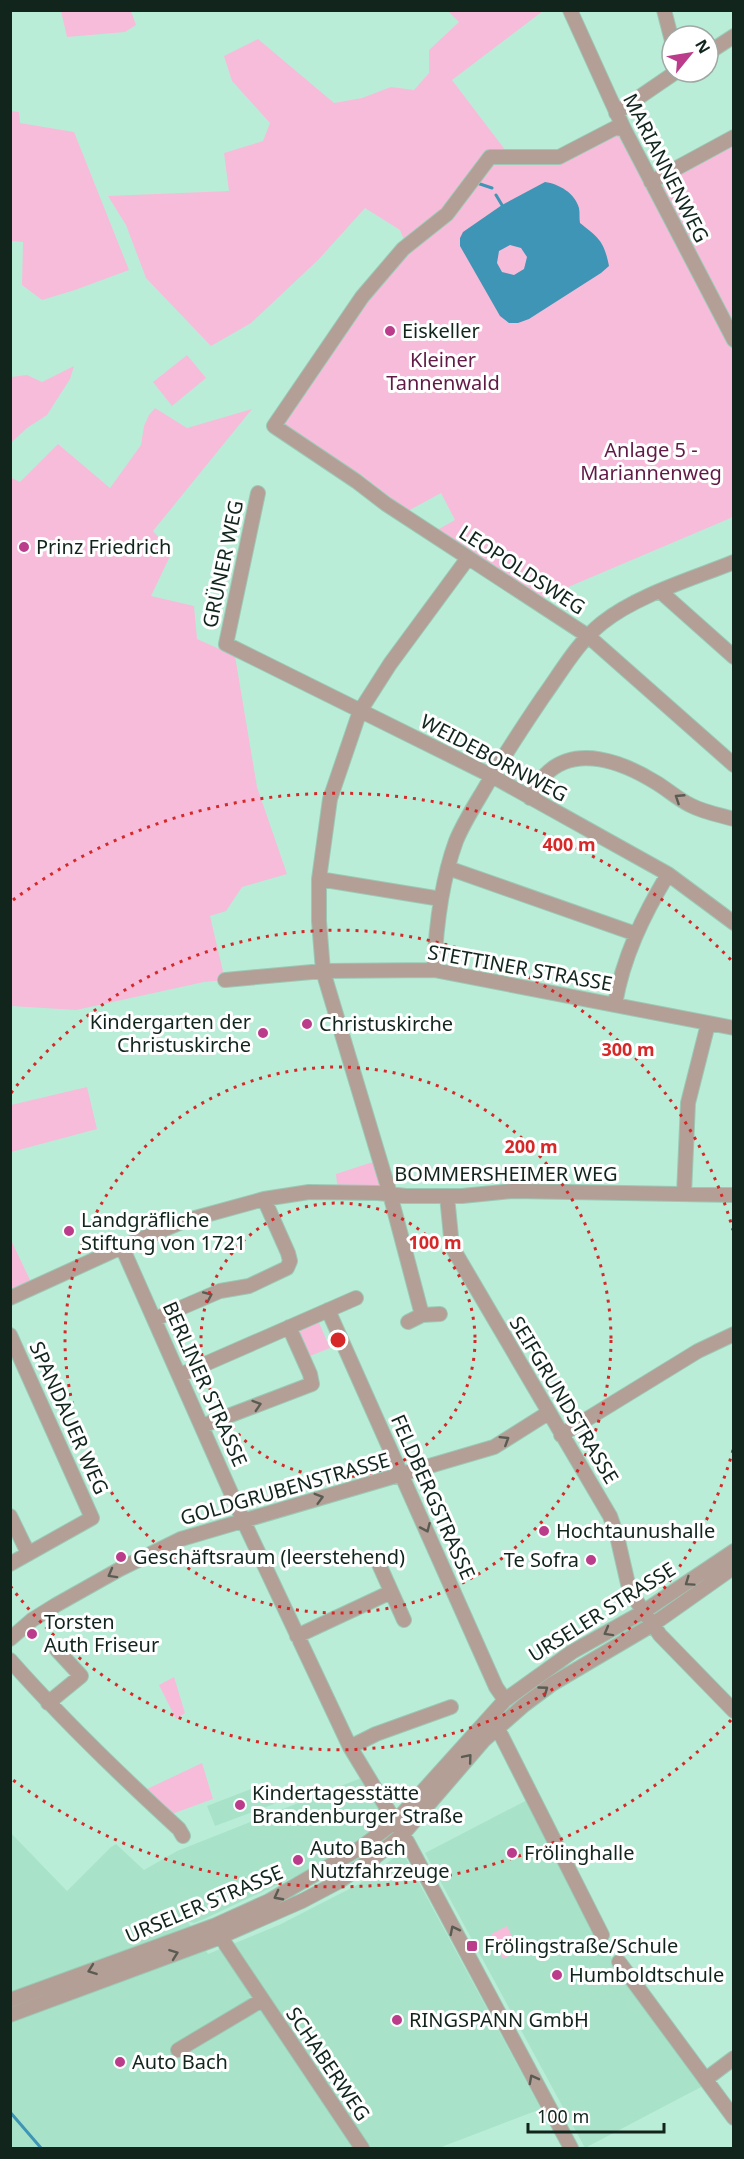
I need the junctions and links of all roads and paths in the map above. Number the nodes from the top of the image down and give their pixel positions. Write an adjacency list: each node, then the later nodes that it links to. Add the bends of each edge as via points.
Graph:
1 (570, 10): 5 (street, MARIANNENWEG)
2 (734, 36): 3 (street)
3 (720, 45)
4 (660, 83): 5 (street)
5 (616, 112): 6 (street, MARIANNENWEG)
6 (624, 129): 8 (street, MARIANNENWEG); 11 (street, LEOPOLDSWEG, via 615,128 559,157 490,157 447,214 403,249 362,297 274,426)
7 (734, 137): 8 (street)
8 (651, 182): 9 (street, MARIANNENWEG)
9 (734, 340)
10 (258, 493): 15 (street, GRÜNER WEG)
11 (468, 558): 14 (street, LEOPOLDSWEG); 17 (street, via 396,654)
12 (734, 562): 13 (street)
13 (661, 592): 14 (street, via 626,607); 16 (street)
14 (588, 636): 18 (street, LEOPOLDSWEG); 19 (street)
15 (226, 644): 17 (street, WEIDEBORNWEG)
16 (734, 657)
17 (360, 711): 19 (street, WEIDEBORNWEG); 24 (street, via 330,799)
18 (734, 765)
19 (492, 776): 20 (street, WEIDEBORNWEG); 22 (street, via 457,839)
20 (530, 798): 21 (street, one-way to 20, via 688,804 623,766 589,758 569,761 551,770); 23 (street, WEIDEBORNWEG)
21 (734, 819)
22 (448, 868): 25 (street); 27 (street)
23 (668, 874): 26 (street, WEIDEBORNWEG); 27 (street)
24 (319, 879): 25 (street); 29 (street)
25 (441, 899): 28 (street)
26 (734, 923)
27 (636, 934): 31 (street, via 623,966)
28 (434, 970): 29 (street, STETTINER STRASSE); 31 (street, STETTINER STRASSE)
29 (323, 971): 30 (street, STETTINER STRASSE); 34 (street)
30 (225, 980)
31 (615, 1004): 32 (street, STETTINER STRASSE)
32 (708, 1024): 33 (street, STETTINER STRASSE); 35 (street, via 688,1103)
33 (734, 1028)
34 (390, 1194): 37 (street, BOMMERSHEIMER WEG); 38 (street, BOMMERSHEIMER WEG, via 309,1192); 44 (street)
35 (684, 1194): 36 (street, BOMMERSHEIMER WEG); 37 (street, BOMMERSHEIMER WEG, via 513,1191)
36 (734, 1195)
37 (447, 1196): 51 (street, SEIFGRUNDSTRASSE, via 452,1246)
38 (264, 1199): 39 (street, BOMMERSHEIMER WEG, via 184,1221); 45 (street, one-way to 38, via 220,1291 249,1286 287,1268 288,1253)
39 (122, 1247): 40 (street, BOMMERSHEIMER WEG); 45 (street, BERLINER STRASSE)
40 (10, 1298)
41 (356, 1298): 42 (street)
42 (328, 1310): 47 (street); 54 (street, FELDBERGSTRASSE)
43 (440, 1314): 44 (street)
44 (422, 1315): 46 (street)
45 (155, 1319): 50 (street, BERLINER STRASSE)
46 (408, 1322)
47 (289, 1327): 50 (street); 52 (street, one-way to 47, via 312,1384)
48 (734, 1334): 53 (street, via 683,1360)
49 (10, 1335): 58 (street, SPANDAUER WEG, via 92,1518)
50 (180, 1375): 52 (street, BERLINER STRASSE)
51 (548, 1413): 53 (street, SEIFGRUNDSTRASSE); 54 (street, GOLDGRUBENSTRASSE, one-way to 51, via 494,1447)
52 (202, 1426): 56 (street, BERLINER STRASSE)
53 (561, 1435): 63 (street, SEIFGRUNDSTRASSE, via 610,1516 628,1584)
54 (402, 1474): 56 (street, GOLDGRUBENSTRASSE, one-way to 54); 70 (street, FELDBERGSTRASSE, one-way to 70)
55 (10, 1516): 58 (street)
56 (243, 1520): 66 (street, BERLINER STRASSE); 67 (street, GOLDGRUBENSTRASSE, one-way to 67, via 190,1535 120,1569 42,1612)
57 (734, 1551): 63 (street, URSELER STRASSE, one-way to 63)
58 (28, 1553): 60 (street)
59 (378, 1562): 62 (street)
60 (10, 1564)
61 (734, 1567): 65 (street, URSELER STRASSE)
62 (391, 1592): 64 (street); 66 (street)
63 (644, 1612): 65 (street, SEIFGRUNDSTRASSE); 70 (street, URSELER STRASSE, one-way to 70, via 572,1652)
64 (404, 1620)
65 (652, 1625): 73 (street, SEIFGRUNDSTRASSE); 74 (street, URSELER STRASSE, one-way to 65)
66 (297, 1636): 75 (street, BERLINER STRASSE)
67 (10, 1639)
68 (57, 1650): 71 (street, via 81,1676)
69 (10, 1660): 71 (street)
70 (505, 1700): 74 (street, URSELER STRASSE)
71 (48, 1703): 78 (street)
72 (451, 1707): 75 (street)
73 (734, 1711)
74 (494, 1720): 76 (street, URSELER STRASSE); 77 (street, URSELER STRASSE, one-way to 74, via 484,1740); 80 (street)
75 (350, 1747): 76 (street, BERLINER STRASSE)
76 (395, 1822): 77 (street, BERLINER STRASSE); 79 (street, URSELER STRASSE, one-way to 79, via 329,1868)
77 (403, 1834): 79 (street, URSELER STRASSE, via 338,1882 302,1901); 90 (street, BERLINER STRASSE, one-way to 77)
78 (183, 1836)
79 (218, 1930): 82 (street, SCHABERWEG); 83 (street, URSELER STRASSE, one-way to 83); 84 (street, URSELER STRASSE, one-way to 79)
80 (602, 1935)
81 (619, 1962): 87 (street)
82 (262, 2000): 85 (street, SCHABERWEG); 89 (street, SCHABERWEG)
83 (10, 2001)
84 (10, 2015)
85 (178, 2050)
86 (734, 2058): 87 (street)
87 (706, 2079): 88 (street)
88 (734, 2118)
89 (362, 2148)
90 (571, 2148)

